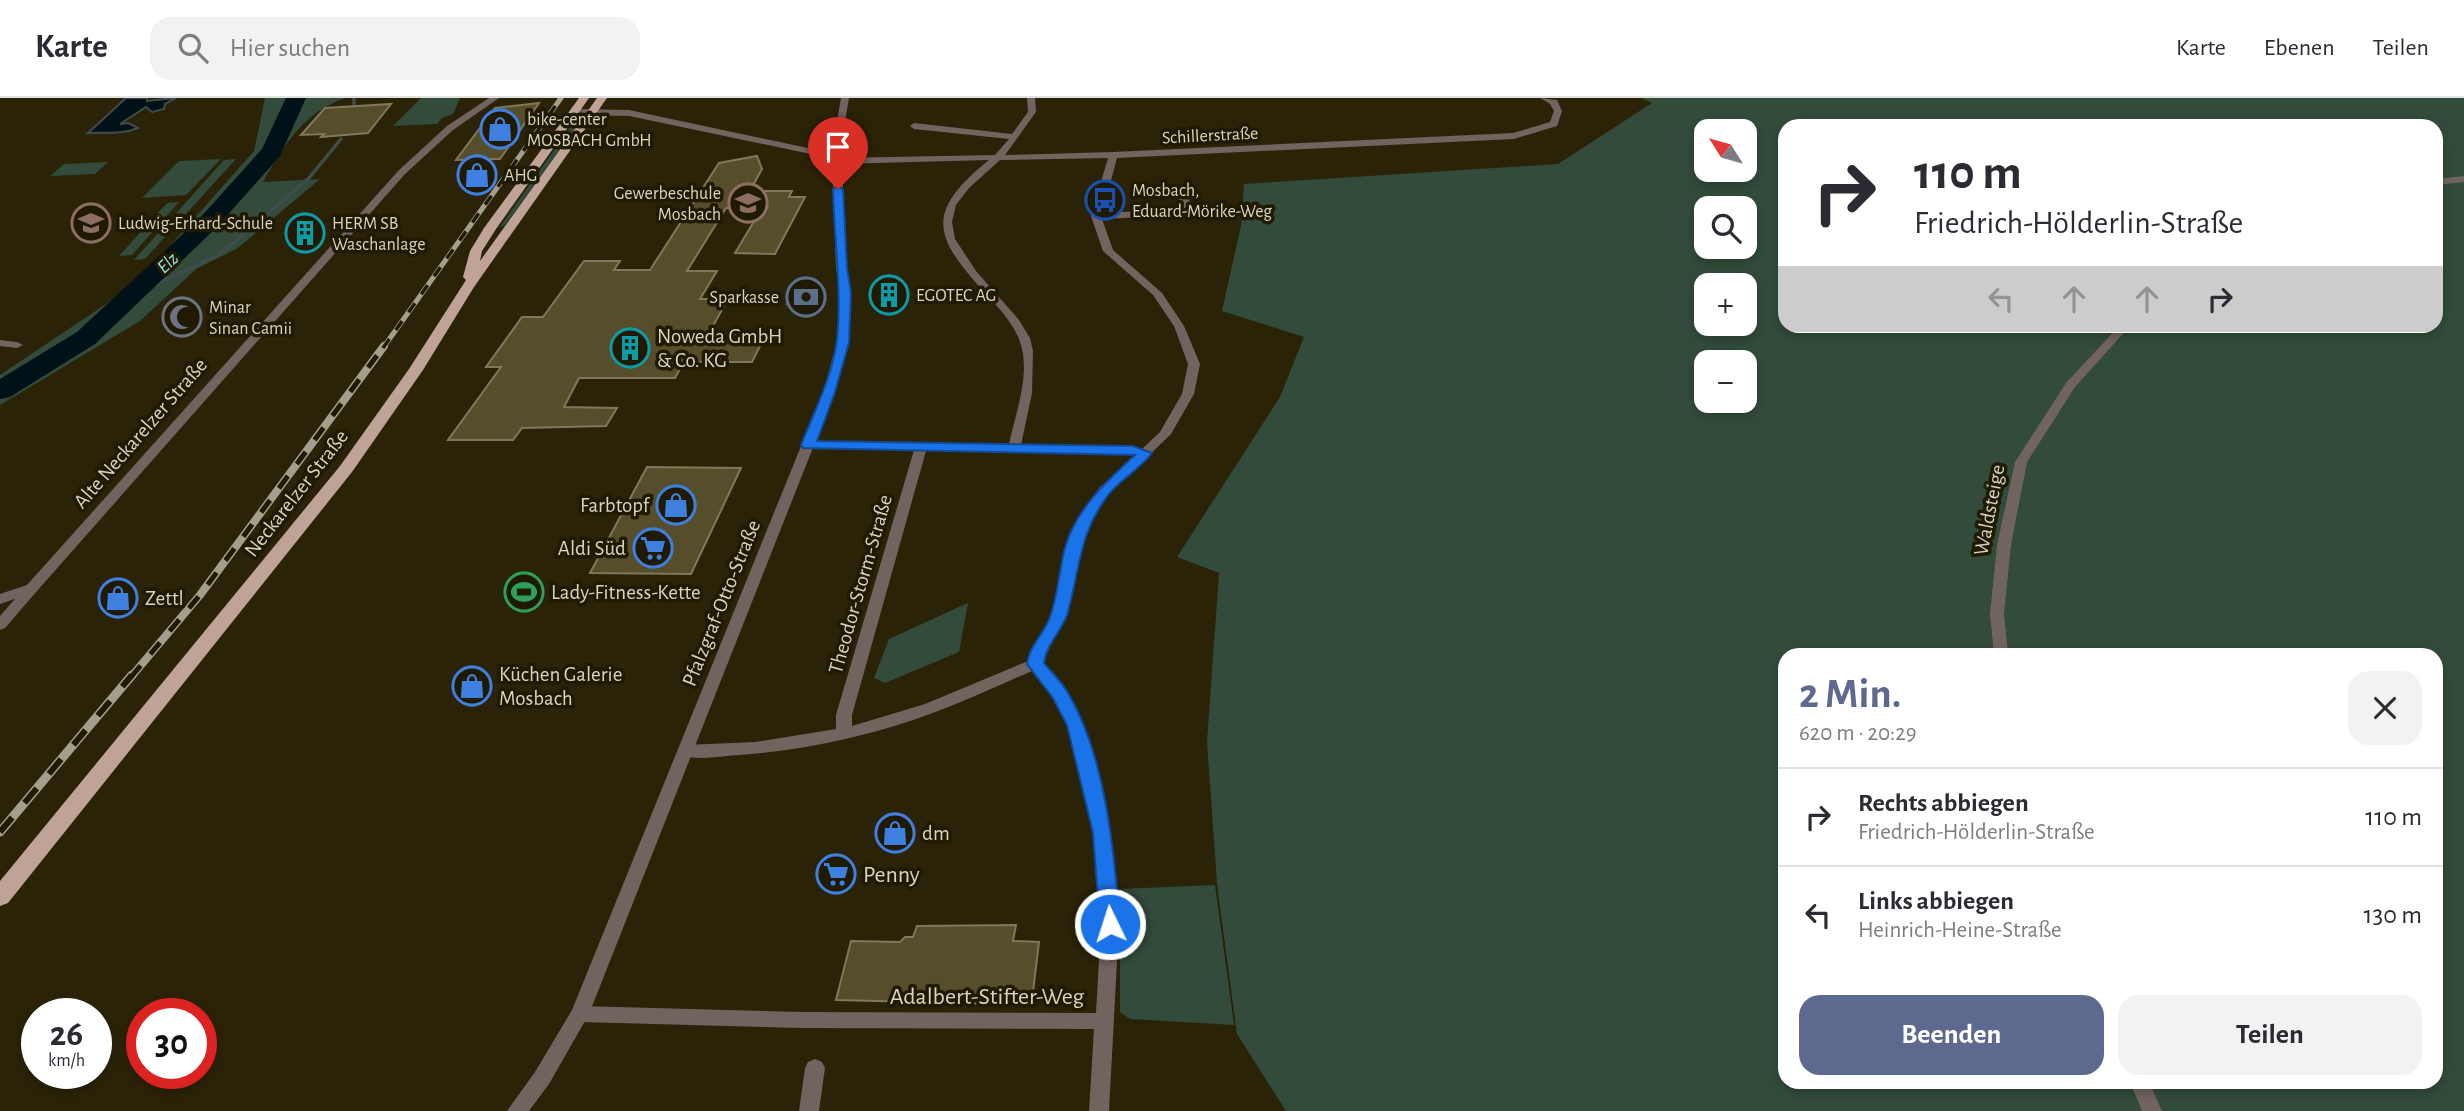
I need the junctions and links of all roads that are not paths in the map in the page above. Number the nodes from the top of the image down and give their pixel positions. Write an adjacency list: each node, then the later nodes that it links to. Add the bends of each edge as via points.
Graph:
1 (495, 98): 26 (street, Alte Neckarelzer Straße, via 450,128 402,172)
2 (584, 98): 7 (main road)
3 (602, 98): 8 (main road, Neckarelzer Straße)
4 (845, 98): 12 (street, via 837,145)
5 (1031, 98): 10 (street, via 1032,112)
6 (1546, 99): 11 (street, Schillerstraße, via 1558,111 1554,124 1514,136)
7 (575, 112): 8 (street, Schillerstraße); 18 (main road, via 489,228 476,251)
8 (593, 112): 12 (street, Schillerstraße, via 647,117); 18 (main road, Neckarelzer Straße)
9 (914, 127): 10 (street)
10 (1014, 137): 13 (street)
11 (1113, 155): 13 (street, Schillerstraße); 17 (street)
12 (830, 157): 13 (street, Schillerstraße); 22 (street, Pfalzgraf-Otto-Straße, via 845,293 843,342)
13 (997, 158): 24 (street, via 951,204 945,223 950,244 1014,316 1025,340 1029,367)
14 (2464, 179): 15 (street)
15 (2443, 181)
16 (1184, 198): 17 (street, via 1187,212)
17 (1096, 216): 25 (street, via 1108,251 1157,293 1179,326 1194,363 1188,394 1179,411 1165,434)
18 (468, 287): 33 (main road, Neckarelzer Straße, via 346,469)
19 (2118, 333): 29 (street, Waldsteige, via 2070,385 2021,462 2004,545 1997,614)
20 (0, 343): 21 (street)
21 (17, 345)
22 (808, 445): 23 (street); 32 (street, Pfalzgraf-Otto-Straße)
23 (921, 448): 24 (street); 31 (street, Theodor-Storm-Straße, via 844,715)
24 (1014, 449): 25 (street)
25 (1145, 453): 30 (street, via 1104,491 1087,518 1073,545 1058,617)
26 (32, 587): 27 (street); 28 (street, Alte Neckarelzer Straße)
27 (0, 598)
28 (0, 625)
29 (2000, 648)
30 (1035, 664): 31 (street, via 961,697); 35 (street, Adalbert-Stifter-Weg, via 1060,694 1076,725 1103,833 1110,924)
31 (844, 732): 32 (street, via 781,746)
32 (686, 751): 34 (street, Pfalzgraf-Otto-Straße)
33 (0, 897)
34 (580, 1014): 35 (street, Adalbert-Stifter-Weg); 38 (street, Pfalzgraf-Otto-Straße)
35 (1105, 1021): 40 (street)
36 (816, 1068): 39 (street)
37 (2143, 1089): 41 (street)
38 (517, 1111)
39 (809, 1111)
40 (1099, 1111)
41 (2152, 1111)

